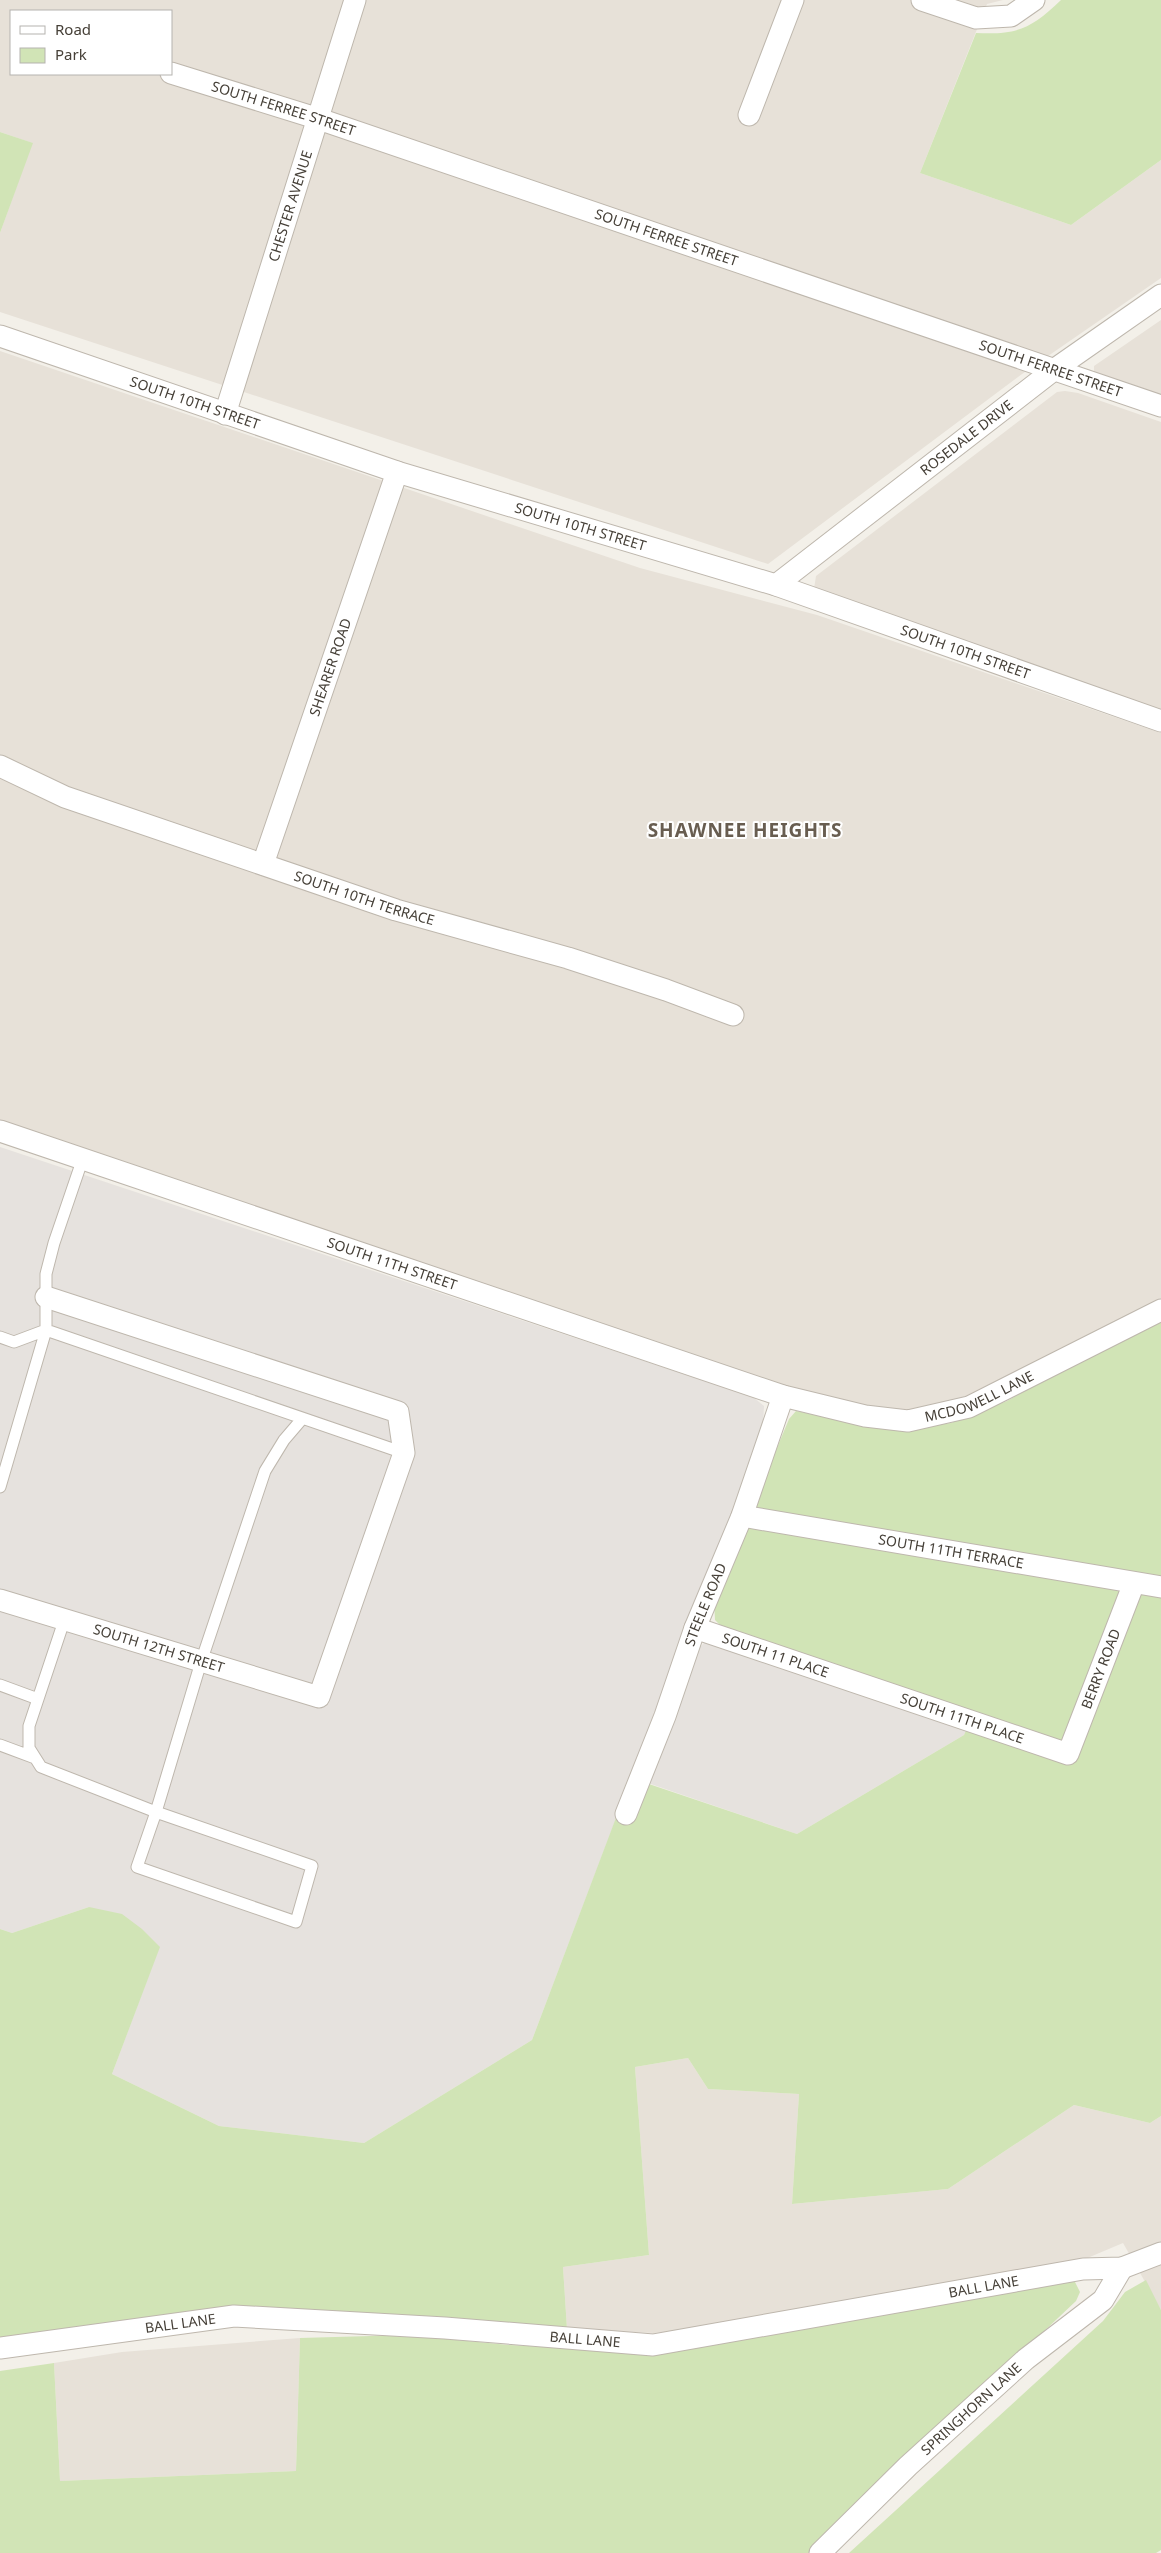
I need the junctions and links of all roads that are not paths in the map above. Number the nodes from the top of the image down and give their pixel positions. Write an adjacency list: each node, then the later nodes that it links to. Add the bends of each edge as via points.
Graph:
1 (355, 0): 7 (street, CHESTER AVENUE)
2 (793, 0): 6 (street)
3 (922, 0): 4 (street, via 976,18 1012,16)
4 (1034, 0)
5 (172, 73): 7 (street, SOUTH FERREE STREET)
6 (749, 114)
7 (316, 118): 10 (street, SOUTH FERREE STREET); 12 (street, CHESTER AVENUE)
8 (1161, 295): 10 (street, ROSEDALE DRIVE)
9 (0, 336): 12 (street, SOUTH 10TH STREET)
10 (1055, 369): 11 (street, SOUTH FERREE STREET); 14 (street, ROSEDALE DRIVE)
11 (1161, 406)
12 (225, 414): 13 (street, SOUTH 10TH STREET)
13 (397, 472): 14 (street, SOUTH 10TH STREET); 17 (street, SHEARER ROAD)
14 (776, 586): 15 (street, SOUTH 10TH STREET)
15 (1161, 721)
16 (0, 766): 17 (street, SOUTH 10TH TERRACE, via 65,797)
17 (263, 864): 18 (street, SOUTH 10TH TERRACE, via 396,910 568,958)
18 (733, 1015)
19 (0, 1131): 20 (street, SOUTH 11TH STREET)
20 (83, 1158): 21 (lane, via 54,1243 46,1274); 25 (street, SOUTH 11TH STREET)
21 (46, 1296): 23 (lane); 27 (street, via 398,1412)
22 (1161, 1310): 25 (street, MCDOWELL LANE, via 969,1407 908,1421 866,1416)
23 (46, 1330): 24 (lane, via 14,1342); 26 (lane); 28 (lane)
24 (0, 1337)
25 (783, 1396): 29 (street, STEELE ROAD)
26 (302, 1419): 27 (lane); 35 (lane, via 284,1440 265,1472)
27 (404, 1453): 35 (street, SOUTH 12TH STREET, via 319,1697)
28 (0, 1487)
29 (742, 1516): 30 (street, SOUTH 11TH TERRACE); 34 (street, STEELE ROAD)
30 (1134, 1583): 31 (street, SOUTH 11TH TERRACE); 40 (street, BERRY ROAD)
31 (1161, 1587)
32 (0, 1600): 33 (street, SOUTH 12TH STREET)
33 (64, 1621): 35 (street, SOUTH 12TH STREET); 38 (lane)
34 (695, 1628): 36 (street, SOUTH 11 PLACE); 43 (street, STEELE ROAD)
35 (201, 1662): 42 (lane)
36 (856, 1682): 40 (street, SOUTH 11TH PLACE)
37 (0, 1685): 38 (lane)
38 (38, 1699): 41 (lane, via 29,1726 29,1748)
39 (0, 1745): 41 (lane)
40 (1068, 1754)
41 (36, 1758): 42 (lane, via 41,1767)
42 (156, 1812): 42 (lane, via 138,1867 296,1922 312,1866)
43 (626, 1814)
44 (1161, 2253): 45 (street, BALL LANE)
45 (1122, 2268): 46 (street, BALL LANE, via 1083,2269 653,2345 445,2328 234,2316); 47 (street, SPRINGHORN LANE, via 1103,2300 1026,2360 908,2466)
46 (0, 2348)
47 (820, 2553)

